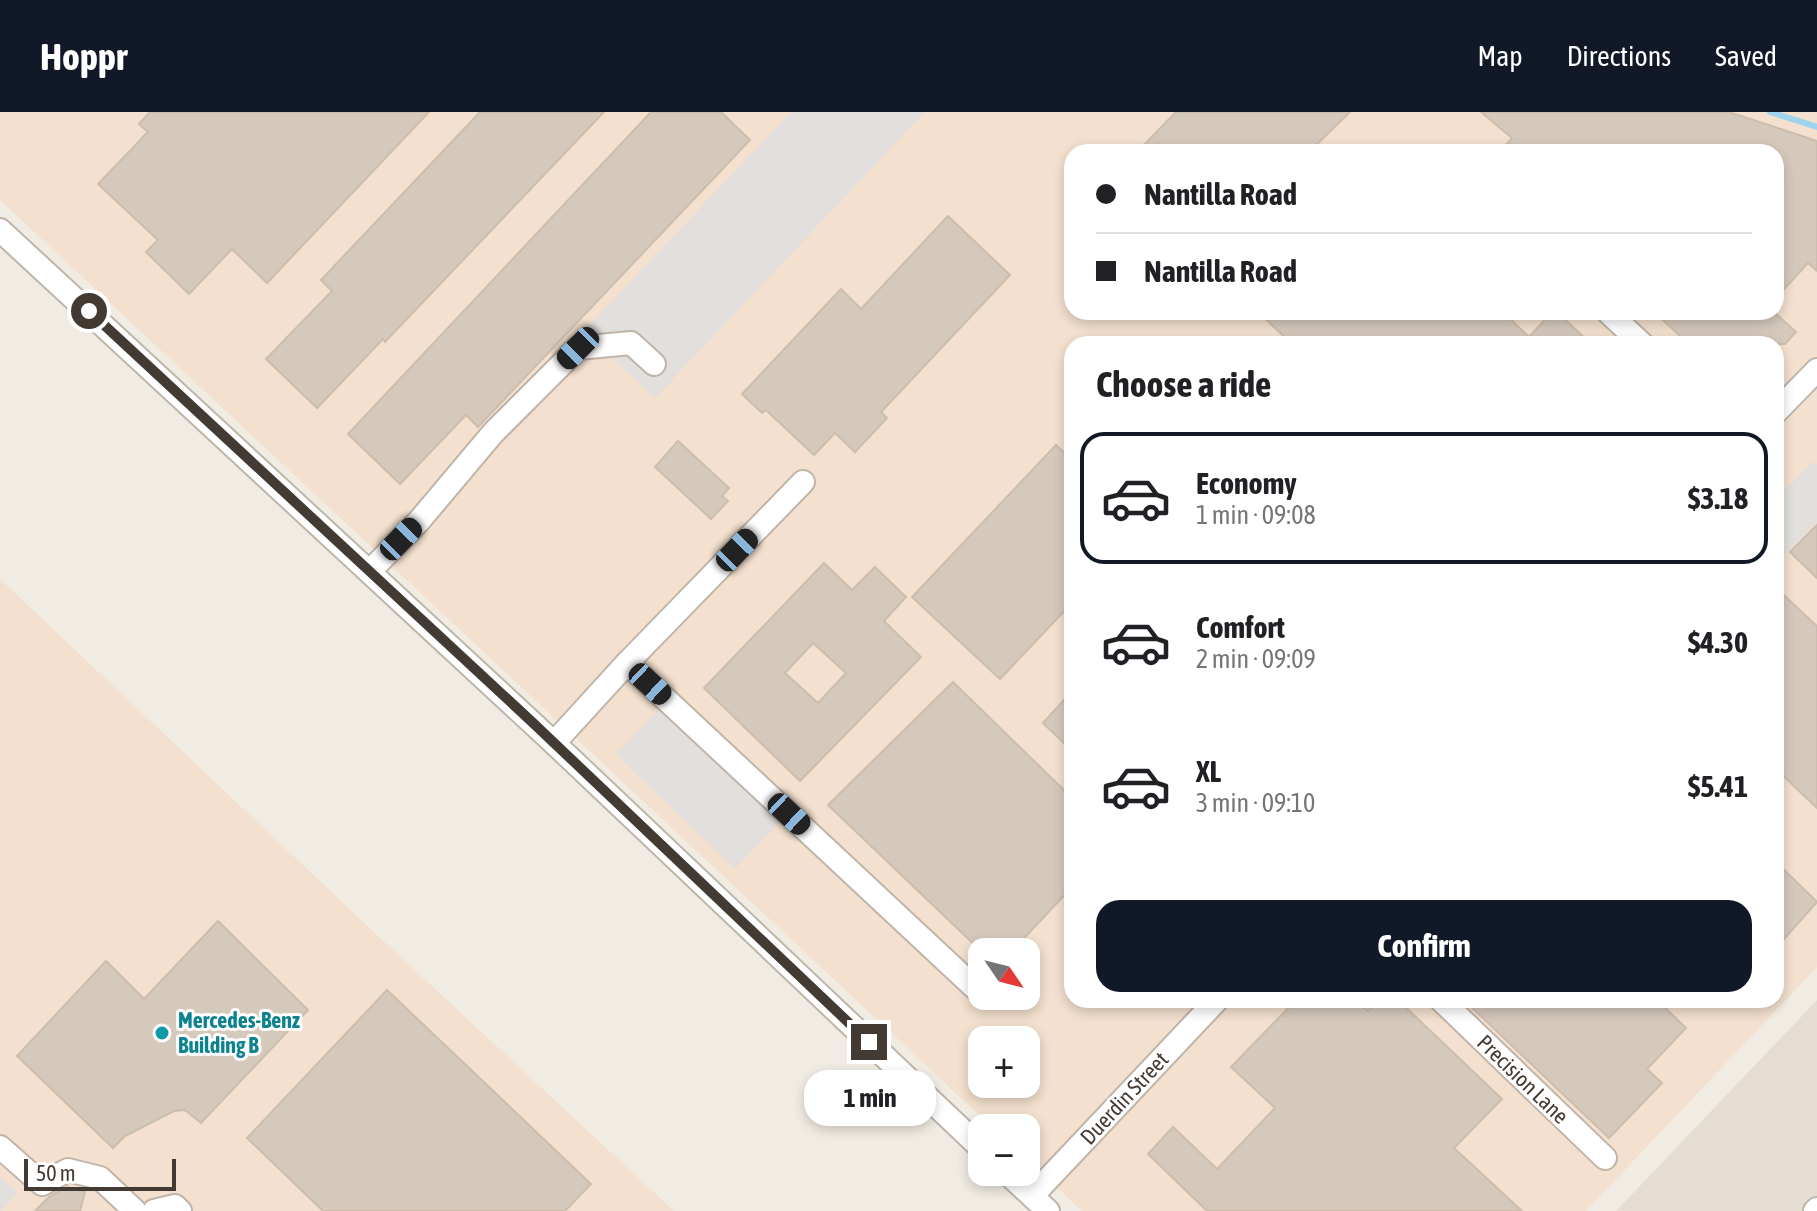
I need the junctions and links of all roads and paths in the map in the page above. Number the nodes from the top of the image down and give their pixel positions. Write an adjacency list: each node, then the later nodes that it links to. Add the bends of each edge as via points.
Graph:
1 (0, 230): 8 (street)
2 (1616, 320): 3 (street)
3 (1634, 336)
4 (654, 364): 8 (street, via 631,343 578,348 493,433)
5 (1817, 370): 6 (street)
6 (1784, 404)
7 (803, 482): 9 (street)
8 (370, 571): 10 (street)
9 (627, 663): 10 (street); 11 (street)
10 (554, 743): 14 (street)
11 (968, 981)
12 (1210, 1008): 18 (street, Duerdin Street)
13 (1449, 1008): 16 (street, Precision Lane)
14 (968, 1136)
15 (0, 1147): 19 (street, via 42,1184 68,1170 100,1178)
16 (1605, 1158)
17 (1021, 1186): 18 (street)
18 (1040, 1204)
19 (135, 1211)

